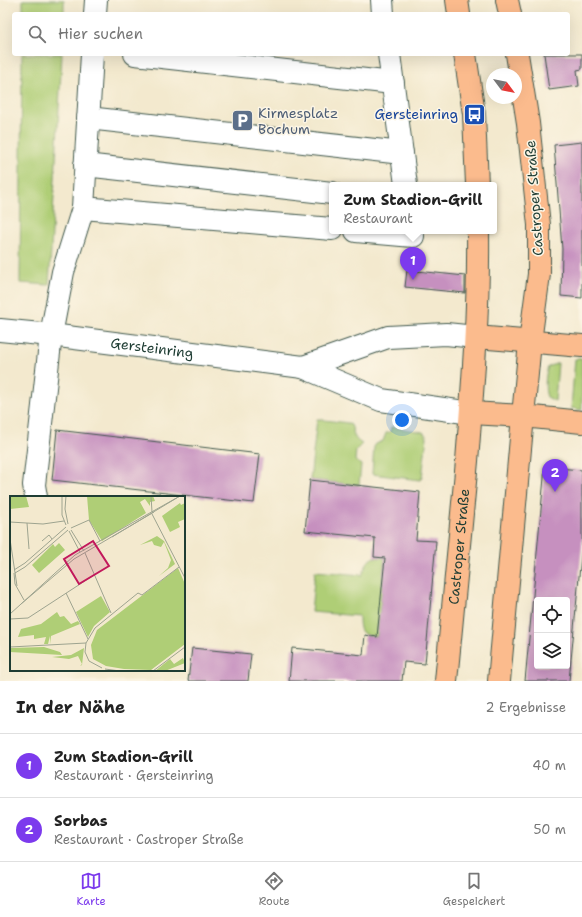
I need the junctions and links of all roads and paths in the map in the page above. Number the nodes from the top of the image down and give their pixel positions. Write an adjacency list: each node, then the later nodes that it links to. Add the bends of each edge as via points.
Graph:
1 (96, 0): 5 (street)
2 (382, 0): 6 (street)
3 (457, 0): 7 (main road)
4 (508, 0): 8 (main road)
5 (95, 12)
6 (383, 12)
7 (459, 12)
8 (510, 12)
9 (92, 56): 15 (street)
10 (153, 56): 14 (street)
11 (389, 56): 14 (street)
12 (465, 56): 19 (main road, via 474,114)
13 (516, 56): 29 (main road, Castroper Straße, via 528,123 539,225 538,284)
14 (392, 83): 16 (street)
15 (88, 118): 16 (street); 17 (street)
16 (402, 153): 18 (street)
17 (85, 165): 20 (street); 21 (street)
18 (406, 182)
19 (477, 182)
20 (329, 193)
21 (83, 208): 22 (street); 27 (street, via 63,272)
22 (329, 229)
23 (390, 234): 24 (street, via 413,236)
24 (413, 234)
25 (478, 234): 28 (main road, Castroper Straße)
26 (0, 330): 27 (street, Gersteinring)
27 (51, 335): 31 (street, Gersteinring); 35 (street, via 34,485)
28 (476, 337): 29 (main road); 31 (street, Gersteinring, via 446,334 388,336); 32 (main road, Castroper Straße)
29 (530, 342): 30 (main road); 33 (main road, Castroper Straße)
30 (582, 346)
31 (303, 367): 32 (street, Gersteinring, via 381,400)
32 (471, 413): 33 (main road); 36 (main road, Castroper Straße)
33 (522, 416): 34 (main road); 37 (main road, Castroper Straße)
34 (582, 422)
35 (36, 496)
36 (446, 681)
37 (499, 681)

